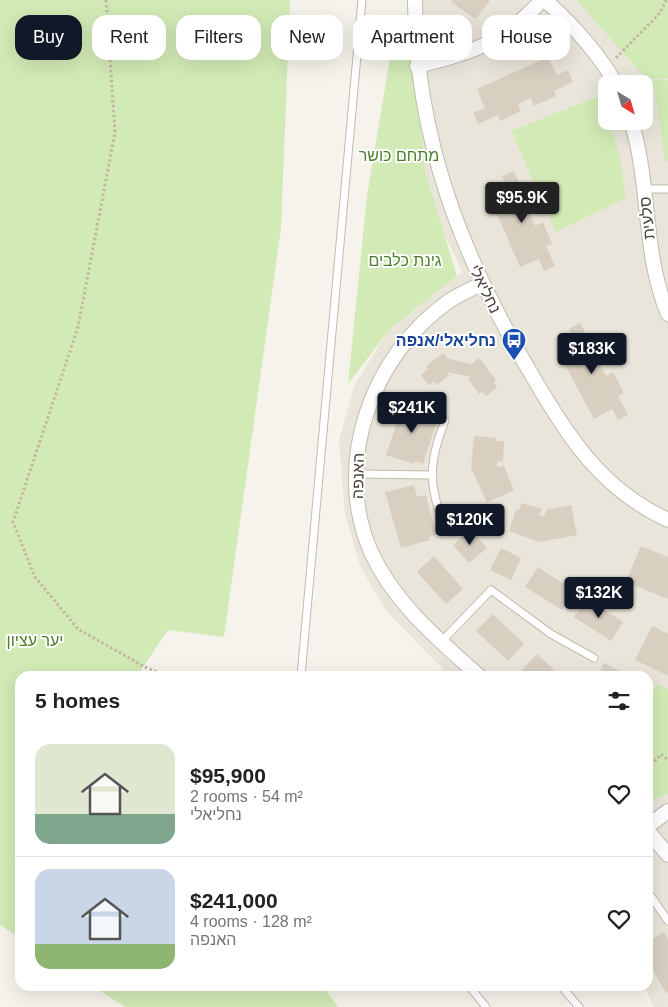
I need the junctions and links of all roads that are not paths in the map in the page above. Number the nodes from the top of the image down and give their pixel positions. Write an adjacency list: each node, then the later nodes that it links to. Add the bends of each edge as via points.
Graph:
1 (362, 0): 18 (lane)
2 (415, 0): 4 (street, נחליאלי)
3 (544, 0): 4 (street, via 490,44); 5 (street, via 571,23)
4 (418, 66): 9 (street, נחליאלי, via 427,123 442,181)
5 (611, 75)
6 (633, 130): 8 (street, סלעית)
7 (668, 188): 8 (lane)
8 (644, 189): 10 (street, סלעית, via 650,251)
9 (482, 284): 12 (street, האנפה, via 450,300 421,324 395,354 375,388 361,426); 14 (street, נחליאלי, via 575,445 611,483)
10 (668, 314)
11 (445, 421): 13 (lane, via 436,444)
12 (356, 474): 13 (lane); 16 (street, האנפה, via 358,509 371,552 396,594)
13 (431, 475): 15 (lane, via 434,496)
14 (668, 520)
15 (446, 531)
16 (441, 642): 17 (lane, via 491,590 551,634); 19 (street, האנפה)
17 (594, 658)
18 (301, 671)
19 (473, 671)
20 (668, 811): 21 (street)
21 (653, 822)
22 (653, 837): 23 (street)
23 (668, 855)
24 (653, 899): 25 (lane)
25 (668, 920)
26 (473, 991): 28 (lane)
27 (565, 991): 29 (lane)
28 (486, 1007)
29 (579, 1007)

